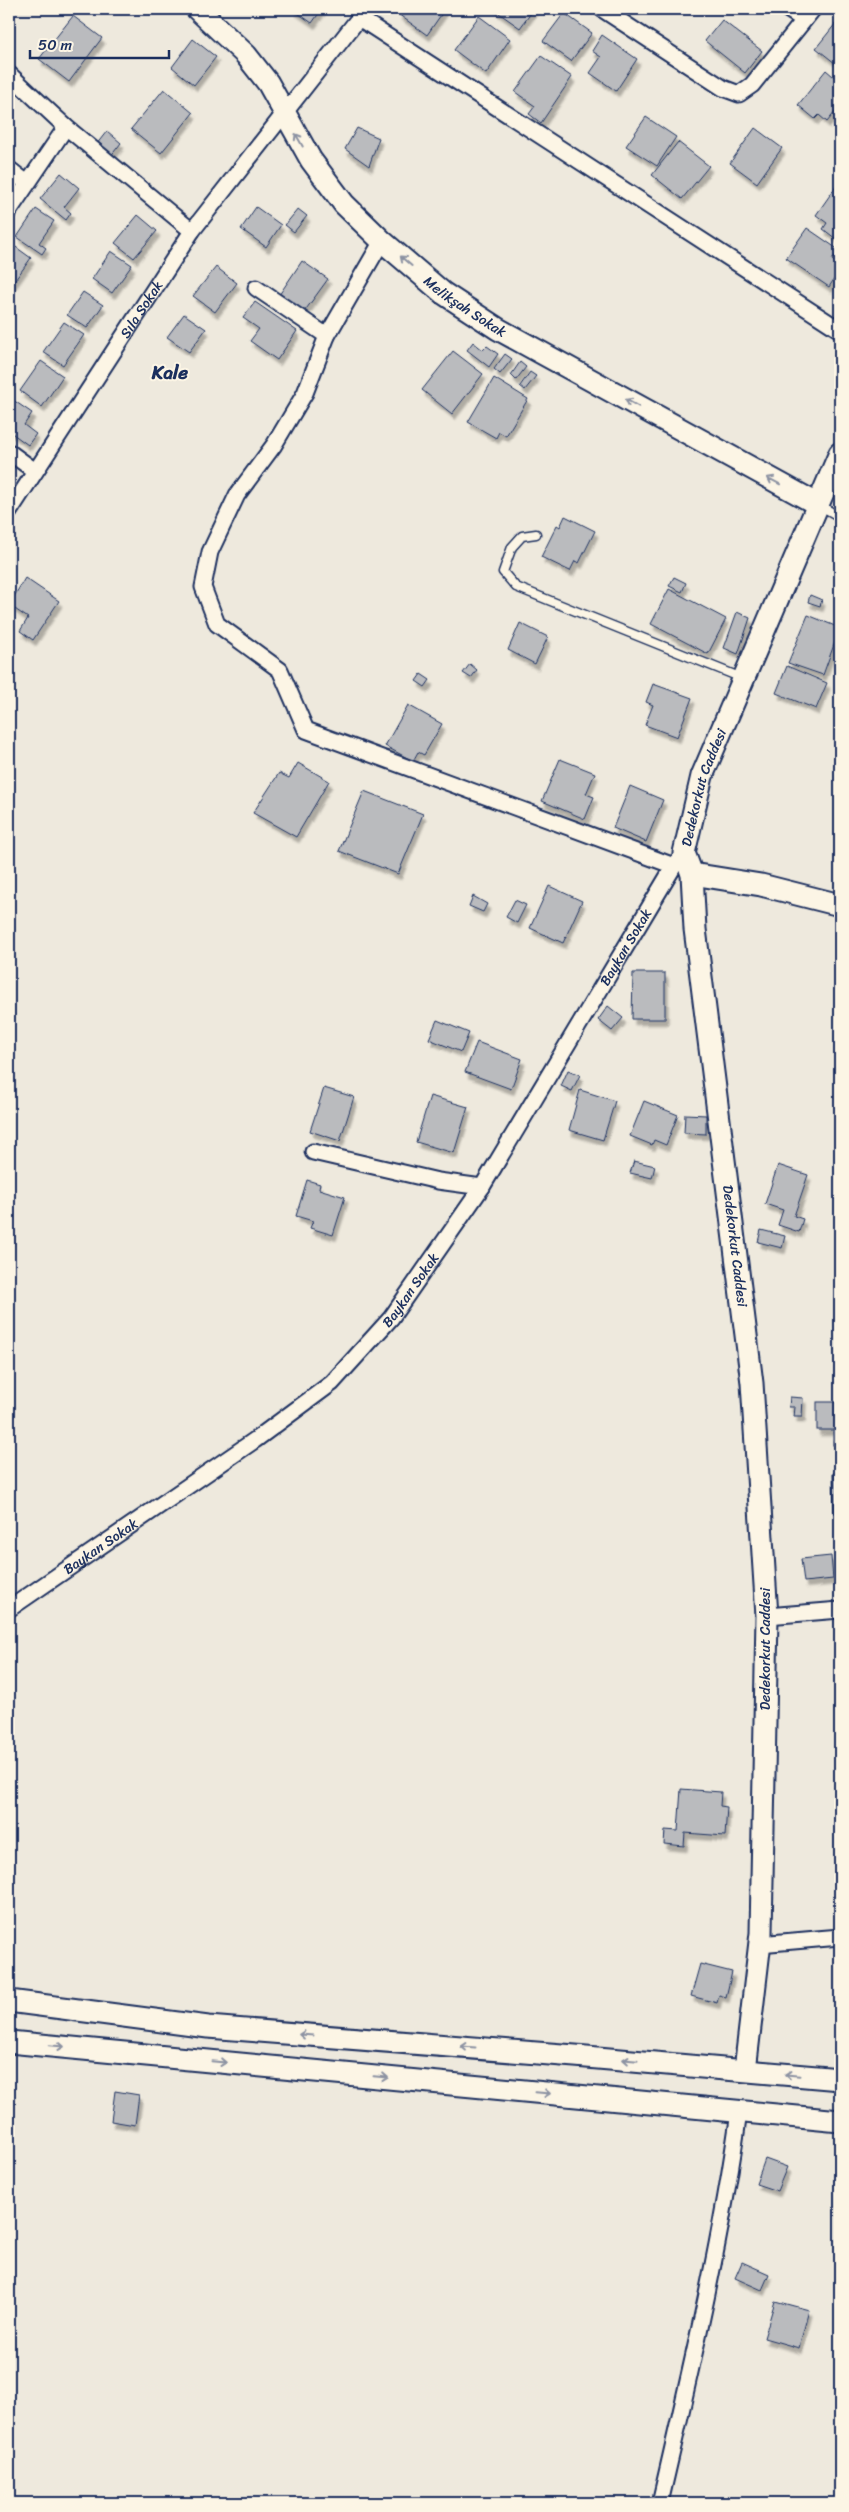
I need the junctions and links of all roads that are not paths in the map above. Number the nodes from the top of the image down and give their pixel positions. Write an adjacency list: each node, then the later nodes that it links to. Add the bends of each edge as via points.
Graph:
1 (197, 9): 7 (street, Melikşah Sokak, via 246,55 268,83)
2 (602, 9): 5 (street, via 723,88 739,94 752,85)
3 (787, 9): 5 (street)
4 (363, 13): 7 (street, Sıla Sokak); 15 (street)
5 (809, 14)
6 (9, 74): 8 (street)
7 (284, 113): 12 (street, Sıla Sokak); 13 (street, Melikşah Sokak, one-way to 7, via 344,204 311,160)
8 (66, 127): 10 (street); 12 (street)
9 (9, 170): 10 (street)
10 (27, 183): 11 (street)
11 (9, 212)
12 (192, 231): 19 (street, Sıla Sokak)
13 (382, 241): 16 (street); 20 (street, Melikşah Sokak, one-way to 13, via 498,329 443,293)
14 (256, 288): 16 (street)
15 (840, 330)
16 (328, 336): 25 (street, via 305,393 237,495 210,552 203,587 217,624 280,670 306,730)
17 (9, 452): 19 (street)
18 (840, 453): 20 (street, Dedekorkut Caddesi)
19 (34, 471): 21 (street, Sıla Sokak)
20 (817, 504): 22 (lane); 24 (street, Dedekorkut Caddesi)
21 (9, 512)
22 (840, 517)
23 (536, 534): 24 (lane, via 522,536 512,547 503,572 516,587)
24 (745, 679): 25 (street, Dedekorkut Caddesi, via 702,776)
25 (683, 864): 26 (street); 28 (street, Baykan Sokak); 31 (street, Dedekorkut Caddesi, via 695,930 752,1383)
26 (840, 906)
27 (313, 1152): 28 (street, via 438,1181)
28 (482, 1187): 29 (street, Baykan Sokak, via 391,1318 332,1383 256,1440)
29 (9, 1609)
30 (840, 1610): 31 (street)
31 (767, 1616): 33 (street, Dedekorkut Caddesi)
32 (840, 1937): 33 (street)
33 (760, 1944): 36 (street, Dedekorkut Caddesi)
34 (9, 2001): 36 (street, one-way to 34, via 208,2027)
35 (9, 2042): 38 (street, one-way to 38)
36 (745, 2070): 37 (street, one-way to 36)
37 (840, 2079)
38 (739, 2112): 39 (street); 40 (street, via 703,2318)
39 (840, 2121)
40 (660, 2503)

